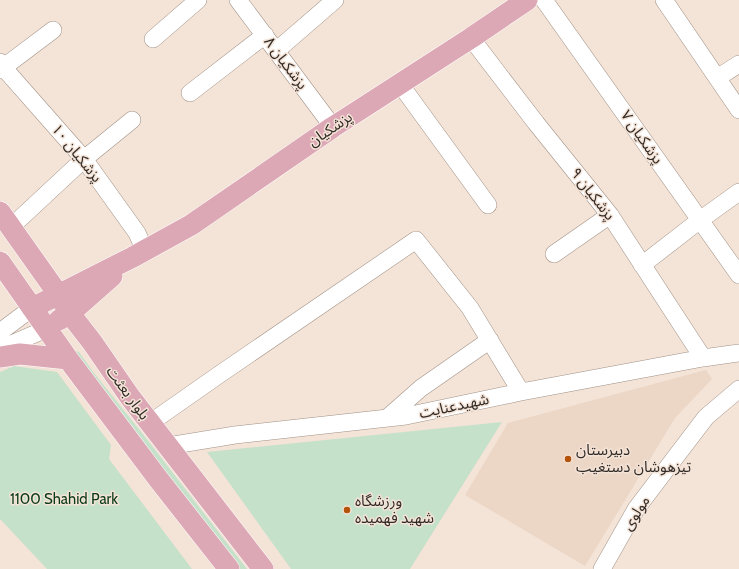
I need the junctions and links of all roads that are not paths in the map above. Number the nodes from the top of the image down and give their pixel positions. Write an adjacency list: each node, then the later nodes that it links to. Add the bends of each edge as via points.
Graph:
1 (198, 0): 10 (street)
2 (238, 0): 8 (street, پزشکیان ۸)
3 (336, 0): 11 (street)
4 (527, 0): 9 (main road, پزشکیان)
5 (544, 0): 25 (street, پزشکیان ۷)
6 (664, 0): 14 (street)
7 (53, 30): 13 (street)
8 (264, 36): 11 (street, پزشکیان ۸); 16 (street)
9 (471, 38): 15 (main road, پزشکیان); 23 (street, پزشکیان ۹)
10 (153, 39)
11 (276, 51): 19 (street, پزشکیان ۸)
12 (739, 64): 14 (street)
13 (1, 66): 20 (street, پزشکیان ۱۰)
14 (717, 78): 17 (street)
15 (400, 84): 19 (main road, پزشکیان); 22 (street)
16 (190, 93)
17 (739, 110)
18 (132, 120): 20 (street)
19 (333, 126): 26 (main road, پزشکیان, via 190,225)
20 (84, 159): 24 (street); 26 (street, پزشکیان ۱۰, via 137,233)
21 (739, 192): 25 (street)
22 (488, 205)
23 (610, 215): 27 (street); 29 (street, پزشکیان ۹)
24 (6, 220): 31 (main road, بلوار بعثت)
25 (700, 220): 29 (street); 30 (street, پزشکیان ۷)
26 (139, 254): 31 (main road, پزشکیان); 33 (main road, پزشکیان)
27 (554, 254)
28 (0, 262): 32 (main road, بلوار بعثت)
29 (642, 265): 40 (street, پزشکیان ۹)
30 (739, 275)
31 (58, 294): 32 (main road, پزشکیان); 33 (main road, بلوار بعثت)
32 (32, 308): 34 (main road, بلوار بعثت); 35 (street)
33 (70, 313): 34 (main road, پزشکیان); 45 (main road, بلوار بعثت)
34 (46, 329): 37 (street); 41 (main road, بلوار بعثت)
35 (0, 332)
36 (490, 340): 43 (street); 44 (street, via 421,388); 45 (street, via 470,308 416,240)
37 (0, 349)
38 (739, 353): 40 (street, شهیدعنایت)
39 (0, 357): 41 (main road, via 20,354)
40 (703, 358): 43 (street, شهیدعنایت)
41 (68, 359): 47 (main road, بلوار بعثت)
42 (739, 389): 49 (street, مولوی, via 706,417 636,509)
43 (521, 392): 44 (street, شهیدعنایت)
44 (387, 418): 46 (street, شهیدعنایت, via 235,435)
45 (150, 423): 46 (main road, بلوار بعثت)
46 (168, 446): 48 (main road, بلوار بعثت)
47 (229, 569)
48 (263, 569)
49 (602, 569)

